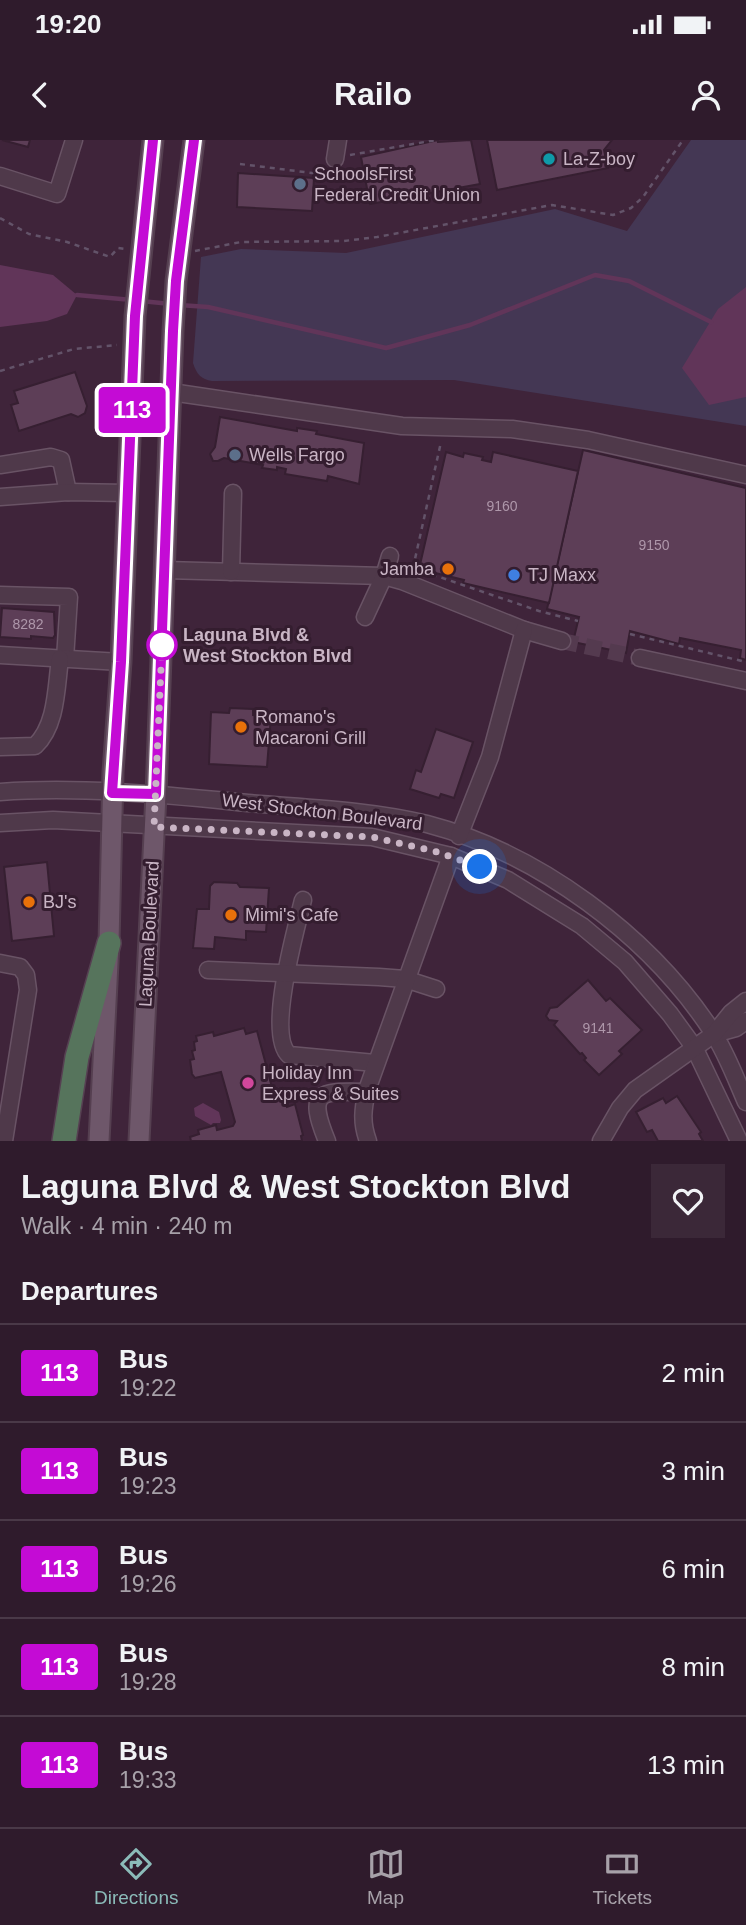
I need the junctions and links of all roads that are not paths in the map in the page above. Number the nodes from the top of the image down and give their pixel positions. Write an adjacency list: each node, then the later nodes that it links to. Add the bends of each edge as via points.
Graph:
1 (74, 140): 6 (street, via 57,194)
2 (153, 140): 12 (main road, via 135,316)
3 (194, 140): 7 (main road, Laguna Boulevard, via 176,281)
4 (338, 140): 5 (street)
5 (335, 159)
6 (0, 176)
7 (171, 392): 9 (street, via 402,426 512,429 588,439); 15 (main road, Laguna Boulevard)
8 (0, 465): 10 (street, via 51,457 61,460)
9 (746, 475)
10 (68, 492): 12 (street); 13 (street)
11 (233, 492): 16 (street)
12 (128, 493): 25 (main road)
13 (0, 497)
14 (390, 556): 17 (street)
15 (165, 570): 16 (street); 30 (main road, Laguna Boulevard)
16 (231, 572): 17 (street)
17 (384, 576): 19 (street); 20 (street)
18 (0, 594): 24 (street, via 69,597)
19 (365, 617)
20 (524, 630): 21 (street); 34 (street, via 490,757)
21 (562, 641)
22 (0, 655): 24 (street)
23 (640, 658): 26 (street)
24 (63, 659): 25 (street); 27 (street, via 44,737 35,746)
25 (121, 662): 29 (main road)
26 (746, 681)
27 (0, 747)
28 (0, 792): 29 (street, West Stockton Boulevard)
29 (112, 793): 30 (street, West Stockton Boulevard); 32 (main road)
30 (156, 794): 33 (main road, Laguna Boulevard); 34 (street, West Stockton Boulevard, via 376,816 427,824)
31 (0, 823): 32 (street, West Stockton Boulevard)
32 (111, 824): 33 (street, West Stockton Boulevard); 37 (main road)
33 (154, 827): 35 (street, West Stockton Boulevard, via 372,837); 54 (main road, Laguna Boulevard)
34 (459, 836): 45 (street, West Stockton Boulevard, via 517,860 597,908 640,945)
35 (451, 856): 41 (street); 46 (street, West Stockton Boulevard, via 508,880 605,943)
36 (303, 900): 40 (street)
37 (109, 943): 52 (highway, via 77,1057); 53 (main road)
38 (0, 963): 50 (street, via 20,967 28,990)
39 (208, 970): 40 (street)
40 (286, 973): 41 (street); 47 (street, via 279,1033 283,1050 289,1055)
41 (405, 979): 42 (street); 47 (street)
42 (436, 989)
43 (746, 1002): 45 (street)
44 (746, 1021): 45 (street)
45 (714, 1034): 46 (street); 49 (street, West Stockton Boulevard)
46 (694, 1047): 57 (street, via 635,1090); 58 (street, West Stockton Boulevard)
47 (375, 1063): 48 (street)
48 (366, 1091): 55 (street, via 328,1091 318,1098 316,1106); 56 (street, via 362,1113)
49 (746, 1102)
50 (4, 1121): 51 (street)
51 (4, 1141)
52 (64, 1141)
53 (99, 1141)
54 (139, 1141)
55 (327, 1141)
56 (368, 1141)
57 (601, 1141)
58 (739, 1141)

